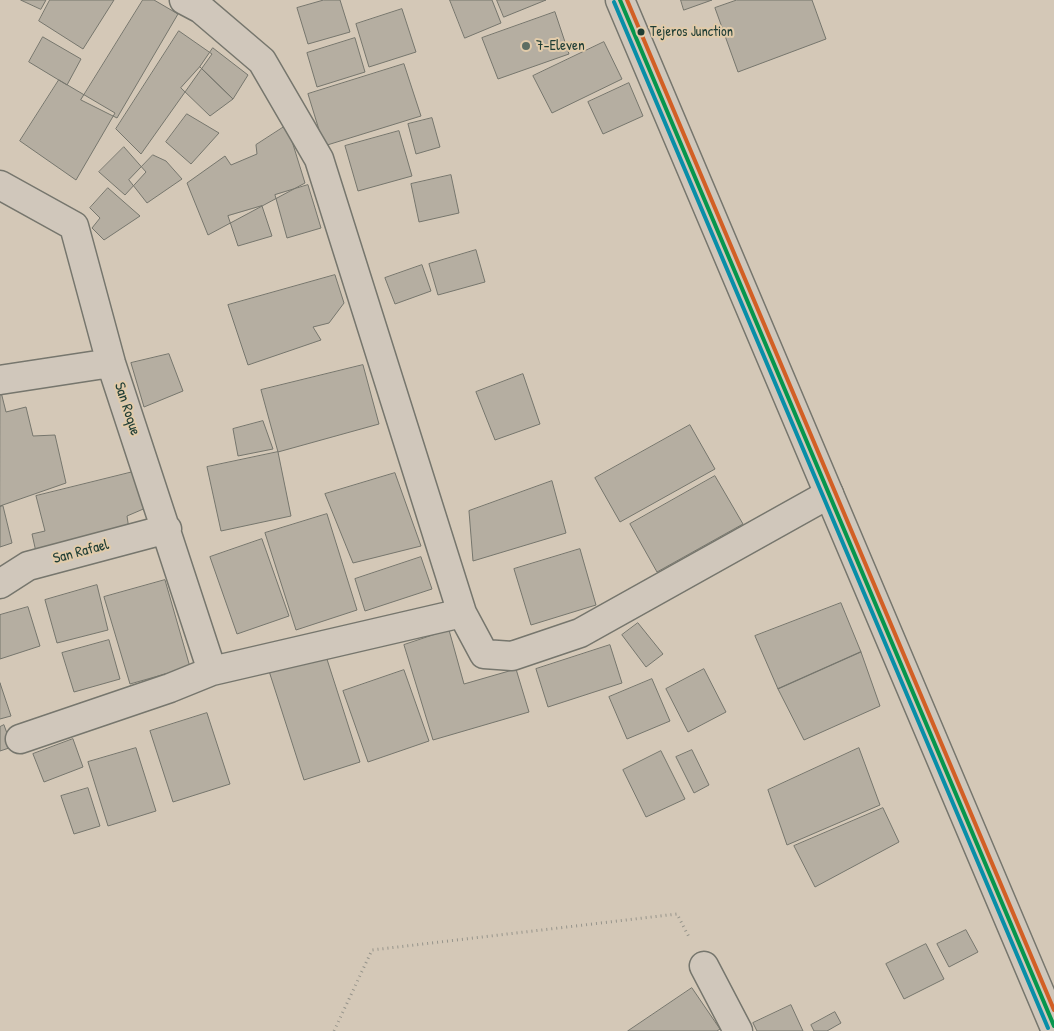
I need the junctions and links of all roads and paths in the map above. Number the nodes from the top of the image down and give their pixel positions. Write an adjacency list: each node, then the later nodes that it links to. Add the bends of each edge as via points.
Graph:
1 (184, 0): 9 (street, via 201,9 262,61 319,159)
2 (620, 0): 6 (street)
3 (0, 185): 4 (street, San Roque, via 74,226)
4 (111, 363): 5 (street); 7 (street, San Roque)
5 (0, 380)
6 (829, 494): 9 (street, via 580,633 512,656 484,654); 13 (street)
7 (167, 530): 8 (street, San Rafael, via 28,566); 10 (street, San Roque)
8 (0, 584)
9 (462, 613): 10 (street)
10 (212, 671): 11 (street)
11 (20, 739)
12 (704, 966): 14 (path, via 677,914 372,950); 15 (street)
13 (1054, 1026)
14 (334, 1031)
15 (738, 1031)

